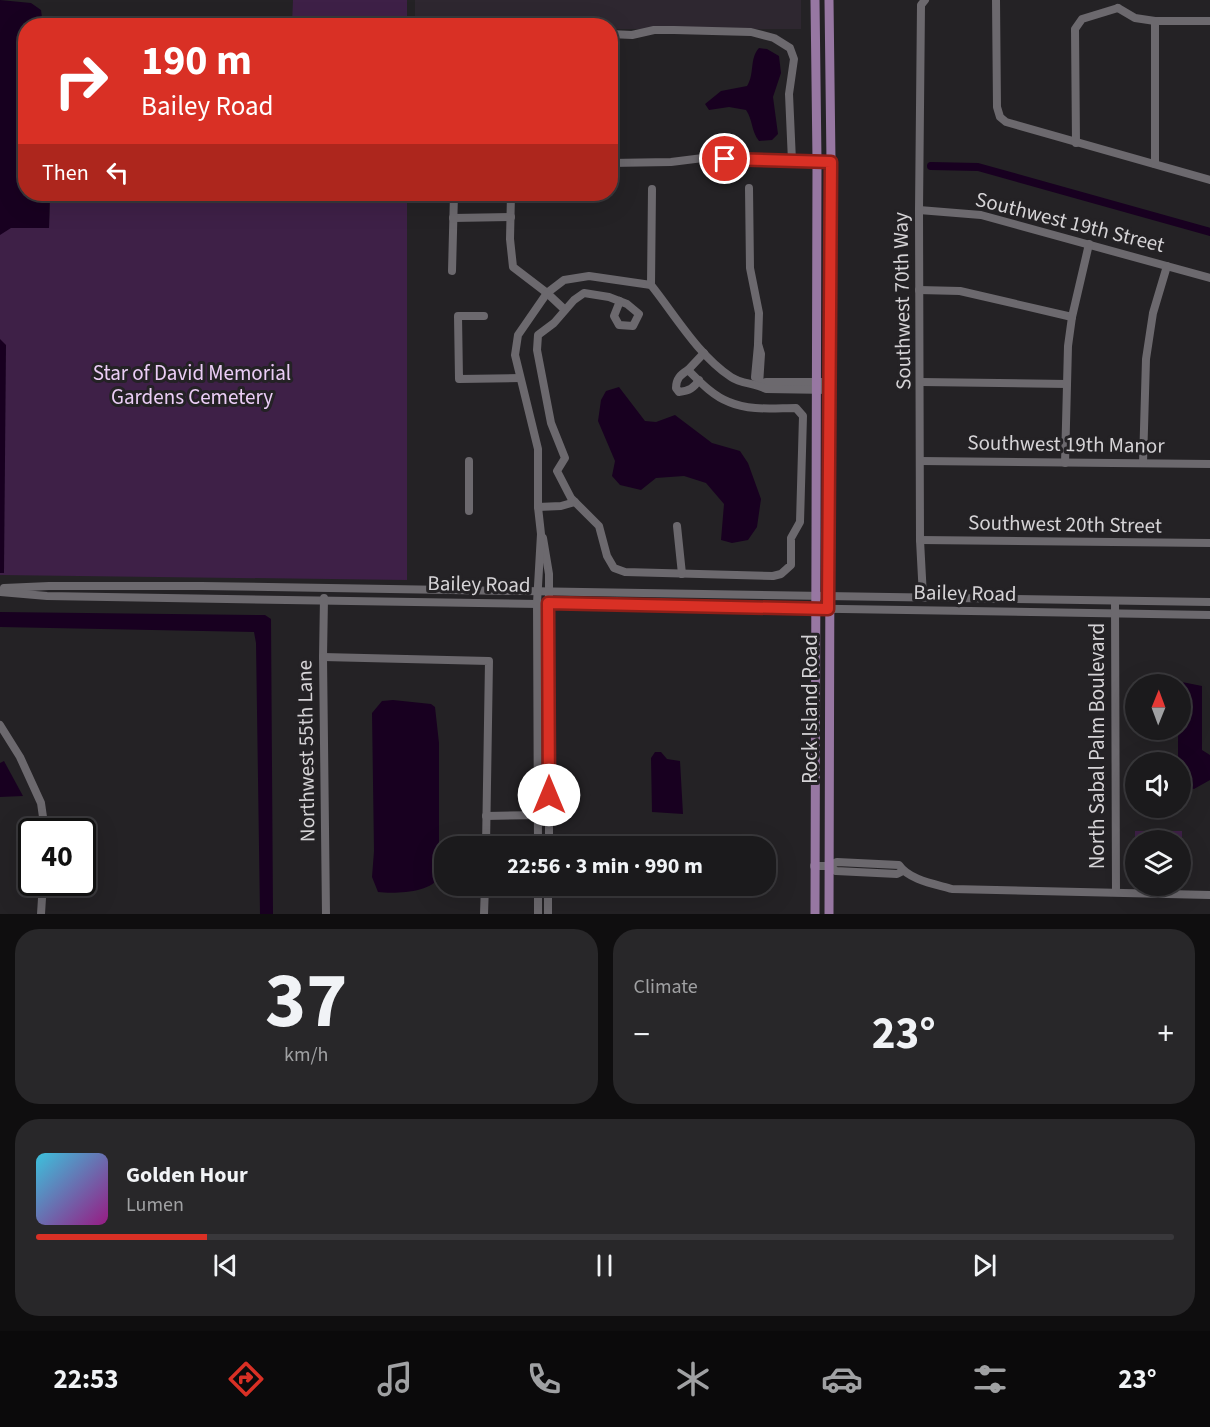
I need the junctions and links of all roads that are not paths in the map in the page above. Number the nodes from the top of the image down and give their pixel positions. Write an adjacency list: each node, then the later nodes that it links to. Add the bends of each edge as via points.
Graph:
1 (815, 0): 11 (main road, Rock Island Road)
2 (829, 0): 13 (main road, Rock Island Road)
3 (996, 0): 9 (street, via 1000,117)
4 (923, 2): 20 (street, Southwest 70th Way)
5 (1118, 4): 6 (street, via 1135,18); 9 (street, via 1082,19 1075,29)
6 (1155, 21): 7 (street); 14 (street)
7 (1210, 21)
8 (618, 34): 10 (street, via 654,30 751,32 774,38 790,48 794,59 789,94)
9 (1076, 142): 14 (street)
10 (792, 161): 11 (street); 12 (street, via 703,158)
11 (817, 161): 13 (street); 41 (main road, Rock Island Road)
12 (618, 162)
13 (831, 162): 42 (main road, Rock Island Road)
14 (1155, 164): 15 (street)
15 (1210, 180)
16 (749, 188): 40 (street, via 750,268 759,313 761,354)
17 (652, 189): 27 (street)
18 (454, 201): 22 (street)
19 (511, 201): 21 (street)
20 (919, 210): 23 (street, Southwest 19th Street, via 981,215); 28 (street, Southwest 70th Way)
21 (511, 217): 22 (street); 29 (street, via 513,267)
22 (453, 218): 25 (street)
23 (1089, 244): 24 (street, Southwest 19th Street); 33 (street)
24 (1167, 266): 26 (street, Southwest 19th Street); 46 (street, via 1153,313 1146,359)
25 (452, 270)
26 (1210, 278)
27 (651, 285): 29 (street, via 589,276 564,280); 34 (street)
28 (919, 290): 33 (street, via 960,291); 38 (street, Southwest 70th Way)
29 (547, 292): 31 (street); 36 (street, via 518,335 515,355)
30 (620, 301): 31 (street, via 584,293)
31 (564, 309): 48 (street, via 538,335 537,350 551,423 566,458 557,471)
32 (484, 316): 36 (street, via 458,316 459,379)
33 (1072, 317): 39 (street)
34 (704, 353): 35 (street); 40 (street, via 731,378)
35 (688, 370): 37 (street); 37 (street, via 676,381 680,392 694,387)
36 (520, 378): 49 (street, via 538,449)
37 (699, 380): 55 (street, via 728,402 747,407 796,408 803,416 800,522 791,538 791,566 781,574)
38 (921, 381): 39 (street); 44 (street, Southwest 70th Way)
39 (1066, 384): 45 (street)
40 (757, 385): 41 (street, via 766,389)
41 (816, 385): 42 (street); 60 (main road, Rock Island Road)
42 (830, 386): 61 (main road, Rock Island Road)
43 (469, 461): 50 (street)
44 (921, 461): 45 (street, Southwest 19th Manor); 53 (street, Southwest 70th Way)
45 (1065, 463): 46 (street, Southwest 19th Manor)
46 (1143, 463): 47 (street, Southwest 19th Manor)
47 (1210, 464)
48 (575, 502): 49 (street); 55 (street, via 599,526 614,568 625,572)
49 (538, 507): 52 (street)
50 (469, 511)
51 (677, 526): 55 (street)
52 (541, 534): 58 (street); 59 (street, via 547,556)
53 (921, 540): 54 (street, Southwest 20th Street); 62 (street, Southwest 70th Way)
54 (1210, 543)
55 (682, 574)
56 (324, 588): 57 (street, Bailey Road, via 50,586); 58 (street, Bailey Road); 63 (street, Northwest 55th Lane)
57 (0, 590): 63 (street, Bailey Road, via 47,596)
58 (538, 592): 59 (street, Bailey Road); 66 (street)
59 (548, 592): 60 (street, Bailey Road); 67 (street)
60 (816, 596): 61 (street, Bailey Road); 68 (main road, Rock Island Road)
61 (828, 596): 62 (street, Bailey Road); 69 (main road, Rock Island Road)
62 (923, 597): 64 (street, Bailey Road)
63 (324, 600): 66 (street, Bailey Road); 72 (street, Northwest 55th Lane)
64 (1115, 601): 65 (street, Bailey Road); 70 (street, North Sabal Palm Boulevard)
65 (1210, 602)
66 (537, 603): 67 (street, Bailey Road); 74 (street)
67 (548, 603): 68 (street, Bailey Road); 75 (street)
68 (816, 608): 69 (street, Bailey Road); 81 (main road, Rock Island Road)
69 (828, 609): 70 (street, Bailey Road); 82 (main road, Rock Island Road)
70 (1115, 614): 71 (street, Bailey Road); 83 (street, North Sabal Palm Boulevard)
71 (1210, 615)
72 (323, 657): 76 (street, via 489,661); 90 (street, Northwest 55th Lane)
73 (0, 725): 77 (street, via 20,757 41,803)
74 (539, 815): 75 (street); 76 (street); 79 (street)
75 (549, 815): 80 (street)
76 (486, 816): 78 (street)
77 (43, 818)
78 (486, 836)
79 (538, 836)
80 (549, 836)
81 (814, 866): 82 (street); 94 (main road, Rock Island Road)
82 (828, 866): 83 (street, via 836,871 903,871 952,889); 95 (main road, Rock Island Road)
83 (1116, 892): 84 (street)
84 (1210, 895)
85 (42, 896): 89 (street)
86 (485, 896): 91 (street)
87 (538, 896): 92 (street)
88 (548, 896): 93 (street)
89 (41, 914)
90 (326, 914)
91 (484, 914)
92 (538, 914)
93 (548, 914)
94 (815, 914)
95 (829, 914)

